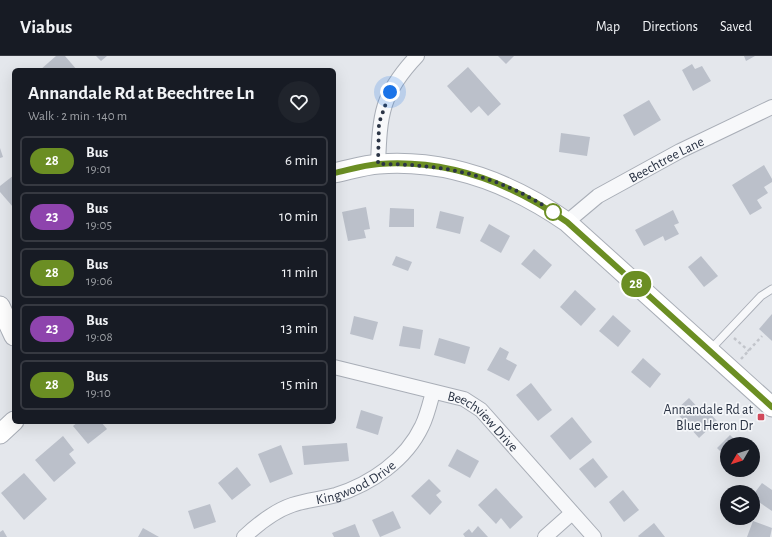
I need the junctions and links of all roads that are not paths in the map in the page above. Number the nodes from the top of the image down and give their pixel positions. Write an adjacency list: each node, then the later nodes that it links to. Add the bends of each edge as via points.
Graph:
1 (417, 56): 3 (street, via 394,83 385,101 379,123)
2 (772, 107): 5 (street, Beechtree Lane, via 624,181 598,196)
3 (378, 164): 4 (main road); 5 (main road, via 432,166 466,172 516,191 543,205)
4 (336, 173)
5 (567, 222): 9 (main road)
6 (772, 289): 9 (lane, via 762,296)
7 (0, 306): 8 (main road)
8 (12, 332)
9 (710, 350): 12 (main road)
10 (336, 368): 11 (street, Beechview Drive)
11 (433, 392): 15 (street, Beechview Drive, via 464,399 481,410); 16 (street, Kingwood Drive, via 422,427 391,465 357,487 278,511)
12 (772, 407)
13 (12, 423): 14 (main road)
14 (0, 434)
15 (572, 513): 17 (street); 18 (street, Beechview Drive)
16 (244, 537)
17 (545, 537)
18 (594, 537)

